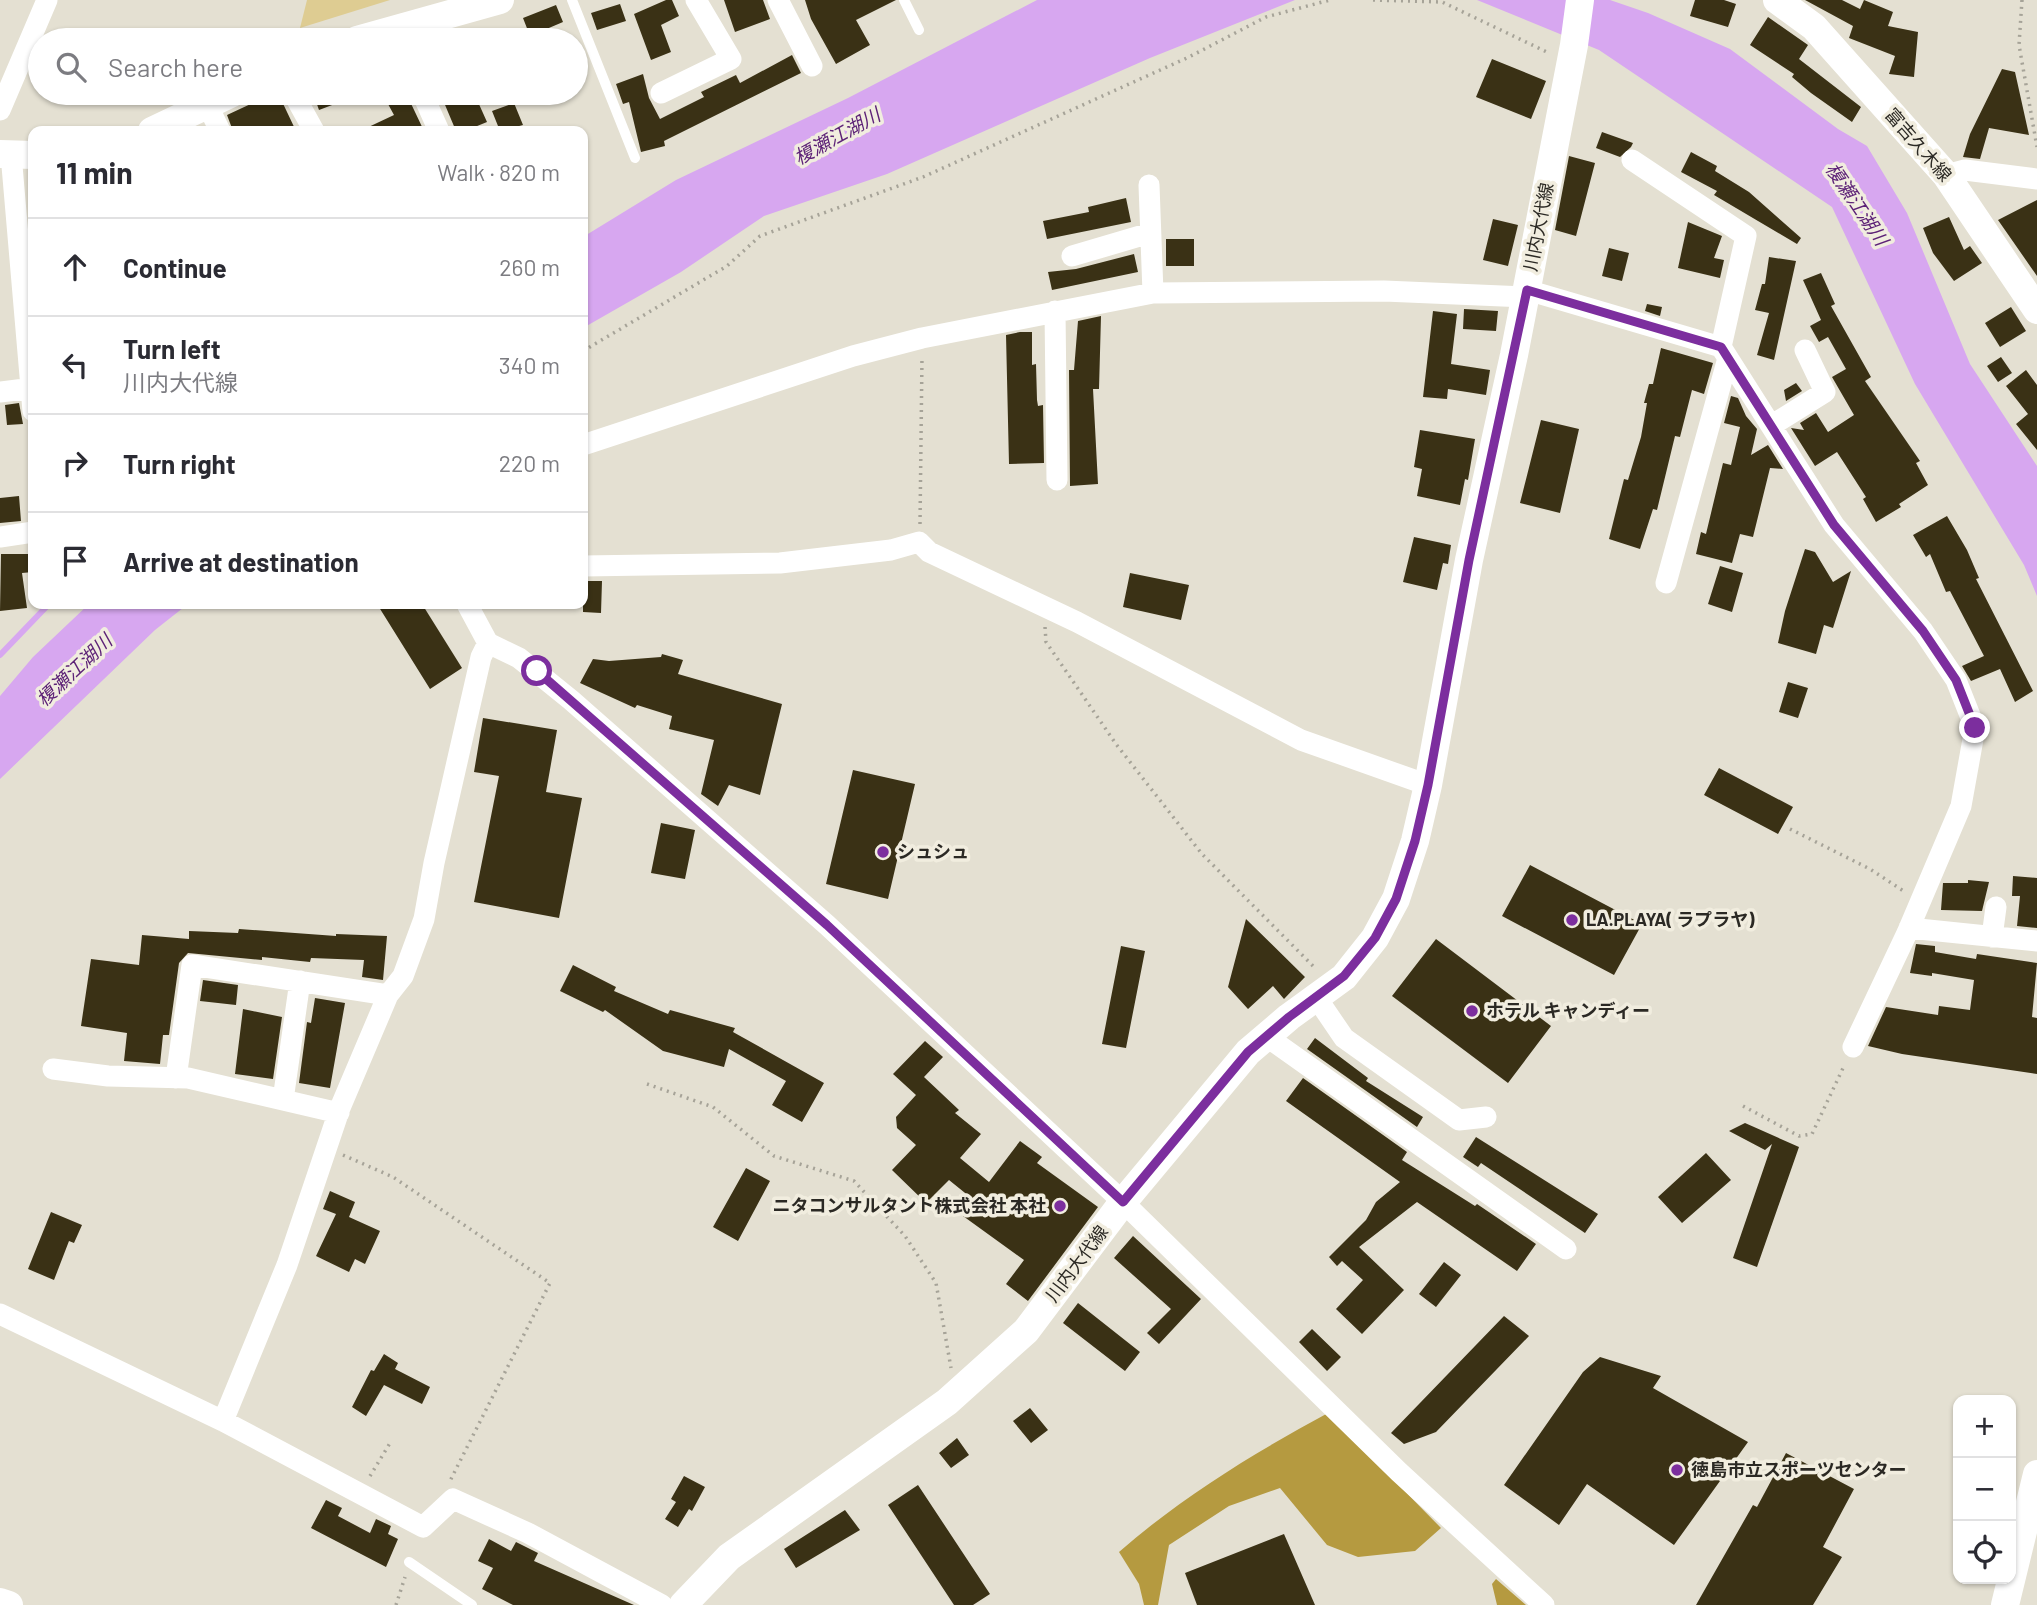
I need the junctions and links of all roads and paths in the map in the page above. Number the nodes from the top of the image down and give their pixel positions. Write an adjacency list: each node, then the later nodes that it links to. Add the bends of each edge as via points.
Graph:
1 (47, 0): 12 (street)
2 (500, 0): 13 (main road)
3 (572, 0): 14 (lane)
4 (696, 0): 20 (street, via 731,59)
5 (778, 0): 19 (street)
6 (904, 0): 15 (lane)
7 (1330, 0): 45 (path, via 1266,17 1189,57 923,177 760,236 727,266)
8 (1373, 0): 18 (path, via 1442,2)
9 (1580, 0): 18 (main road, 川内大代線)
10 (1777, 0): 34 (main road, 富吉久木線, via 1814,27)
11 (2022, 0): 30 (path, via 2019,45)
12 (35, 28)
13 (417, 28)
14 (583, 28)
15 (919, 30)
16 (588, 40): 32 (lane)
17 (28, 44): 25 (street)
18 (1572, 54): 40 (main road, 川内大代線)
19 (811, 66)
20 (661, 93)
21 (206, 105): 26 (main road)
22 (220, 105): 27 (street)
23 (300, 105): 28 (street)
24 (427, 105): 29 (street)
25 (0, 110)
26 (162, 126)
27 (220, 126)
28 (311, 126)
29 (437, 126)
30 (2037, 147)
31 (15, 154): 43 (street)
32 (635, 159)
33 (1632, 160): 47 (street, via 1746,236)
34 (1946, 175): 35 (street, via 1965,170); 41 (main road, 富吉久木線)
35 (2037, 179)
36 (1149, 185): 37 (street)
37 (1150, 233): 38 (street); 39 (street)
38 (1072, 256)
39 (1153, 293): 40 (street, via 1384,290); 42 (street)
40 (1526, 294): 47 (street); 61 (main road, 川内大代線, via 1469,560)
41 (2037, 310)
42 (1055, 311): 44 (street); 52 (street)
43 (28, 334)
44 (922, 338): 51 (street, via 853,356); 55 (path)
45 (588, 348)
46 (1805, 350): 50 (street, via 1825,392)
47 (1724, 353): 50 (street); 57 (street)
48 (28, 389): 49 (street)
49 (0, 392)
50 (1772, 425): 63 (street, via 1834,525 1923,631 1956,680 1975,728 1961,806)
51 (588, 443)
52 (1057, 480)
53 (28, 534): 54 (street)
54 (0, 537)
55 (919, 542): 56 (street, via 891,550 780,563); 58 (street, via 929,552)
56 (588, 566)
57 (1666, 583)
58 (1045, 608): 61 (street, via 1301,740); 69 (path, via 1046,642 1116,744 1202,854)
59 (470, 609): 60 (street)
60 (488, 643): 70 (street, via 481,657 424,919 403,975); 81 (street, via 519,658 571,700 827,925)
61 (1428, 785): 69 (main road, 川内大代線, via 1396,899 1375,938 1344,976)
62 (1790, 829): 63 (path, via 1870,869)
63 (1920, 902): 65 (street)
64 (1996, 907): 66 (street)
65 (1909, 928): 66 (street); 72 (street)
66 (1993, 937): 67 (street)
67 (2037, 941)
68 (300, 981): 70 (street); 74 (street, via 192,965); 76 (street)
69 (1324, 991): 71 (main road, 川内大代線); 79 (street, via 1344,1038 1459,1120)
70 (388, 995): 78 (street)
71 (1266, 1036): 81 (main road, 川内大代線); 82 (street)
72 (1853, 1047): 77 (path, via 1812,1134 1799,1136)
73 (53, 1069): 74 (street)
74 (176, 1078): 76 (street)
75 (647, 1084): 84 (path, via 713,1107 774,1156 854,1181 905,1236 936,1283)
76 (283, 1100): 78 (street)
77 (1744, 1106)
78 (339, 1113): 80 (street)
79 (1486, 1117)
80 (329, 1149): 85 (street); 89 (path, via 393,1177 550,1283 449,1485)
81 (1123, 1202): 84 (main road, 川内大代線, via 1026,1331); 96 (street, via 1399,1472)
82 (1566, 1249)
83 (0, 1314): 85 (street)
84 (956, 1394): 95 (main road, 川内大代線, via 729,1557)
85 (223, 1421): 88 (street)
86 (390, 1443): 88 (path)
87 (2037, 1474): 97 (main road)
88 (359, 1493): 89 (street, via 423,1527)
89 (453, 1499): 94 (street, via 528,1533)
90 (409, 1562): 93 (lane)
91 (0, 1602): 92 (main road)
92 (9, 1605)
93 (472, 1605)
94 (662, 1605)
95 (682, 1605)
96 (1544, 1605)
97 (2005, 1605)

